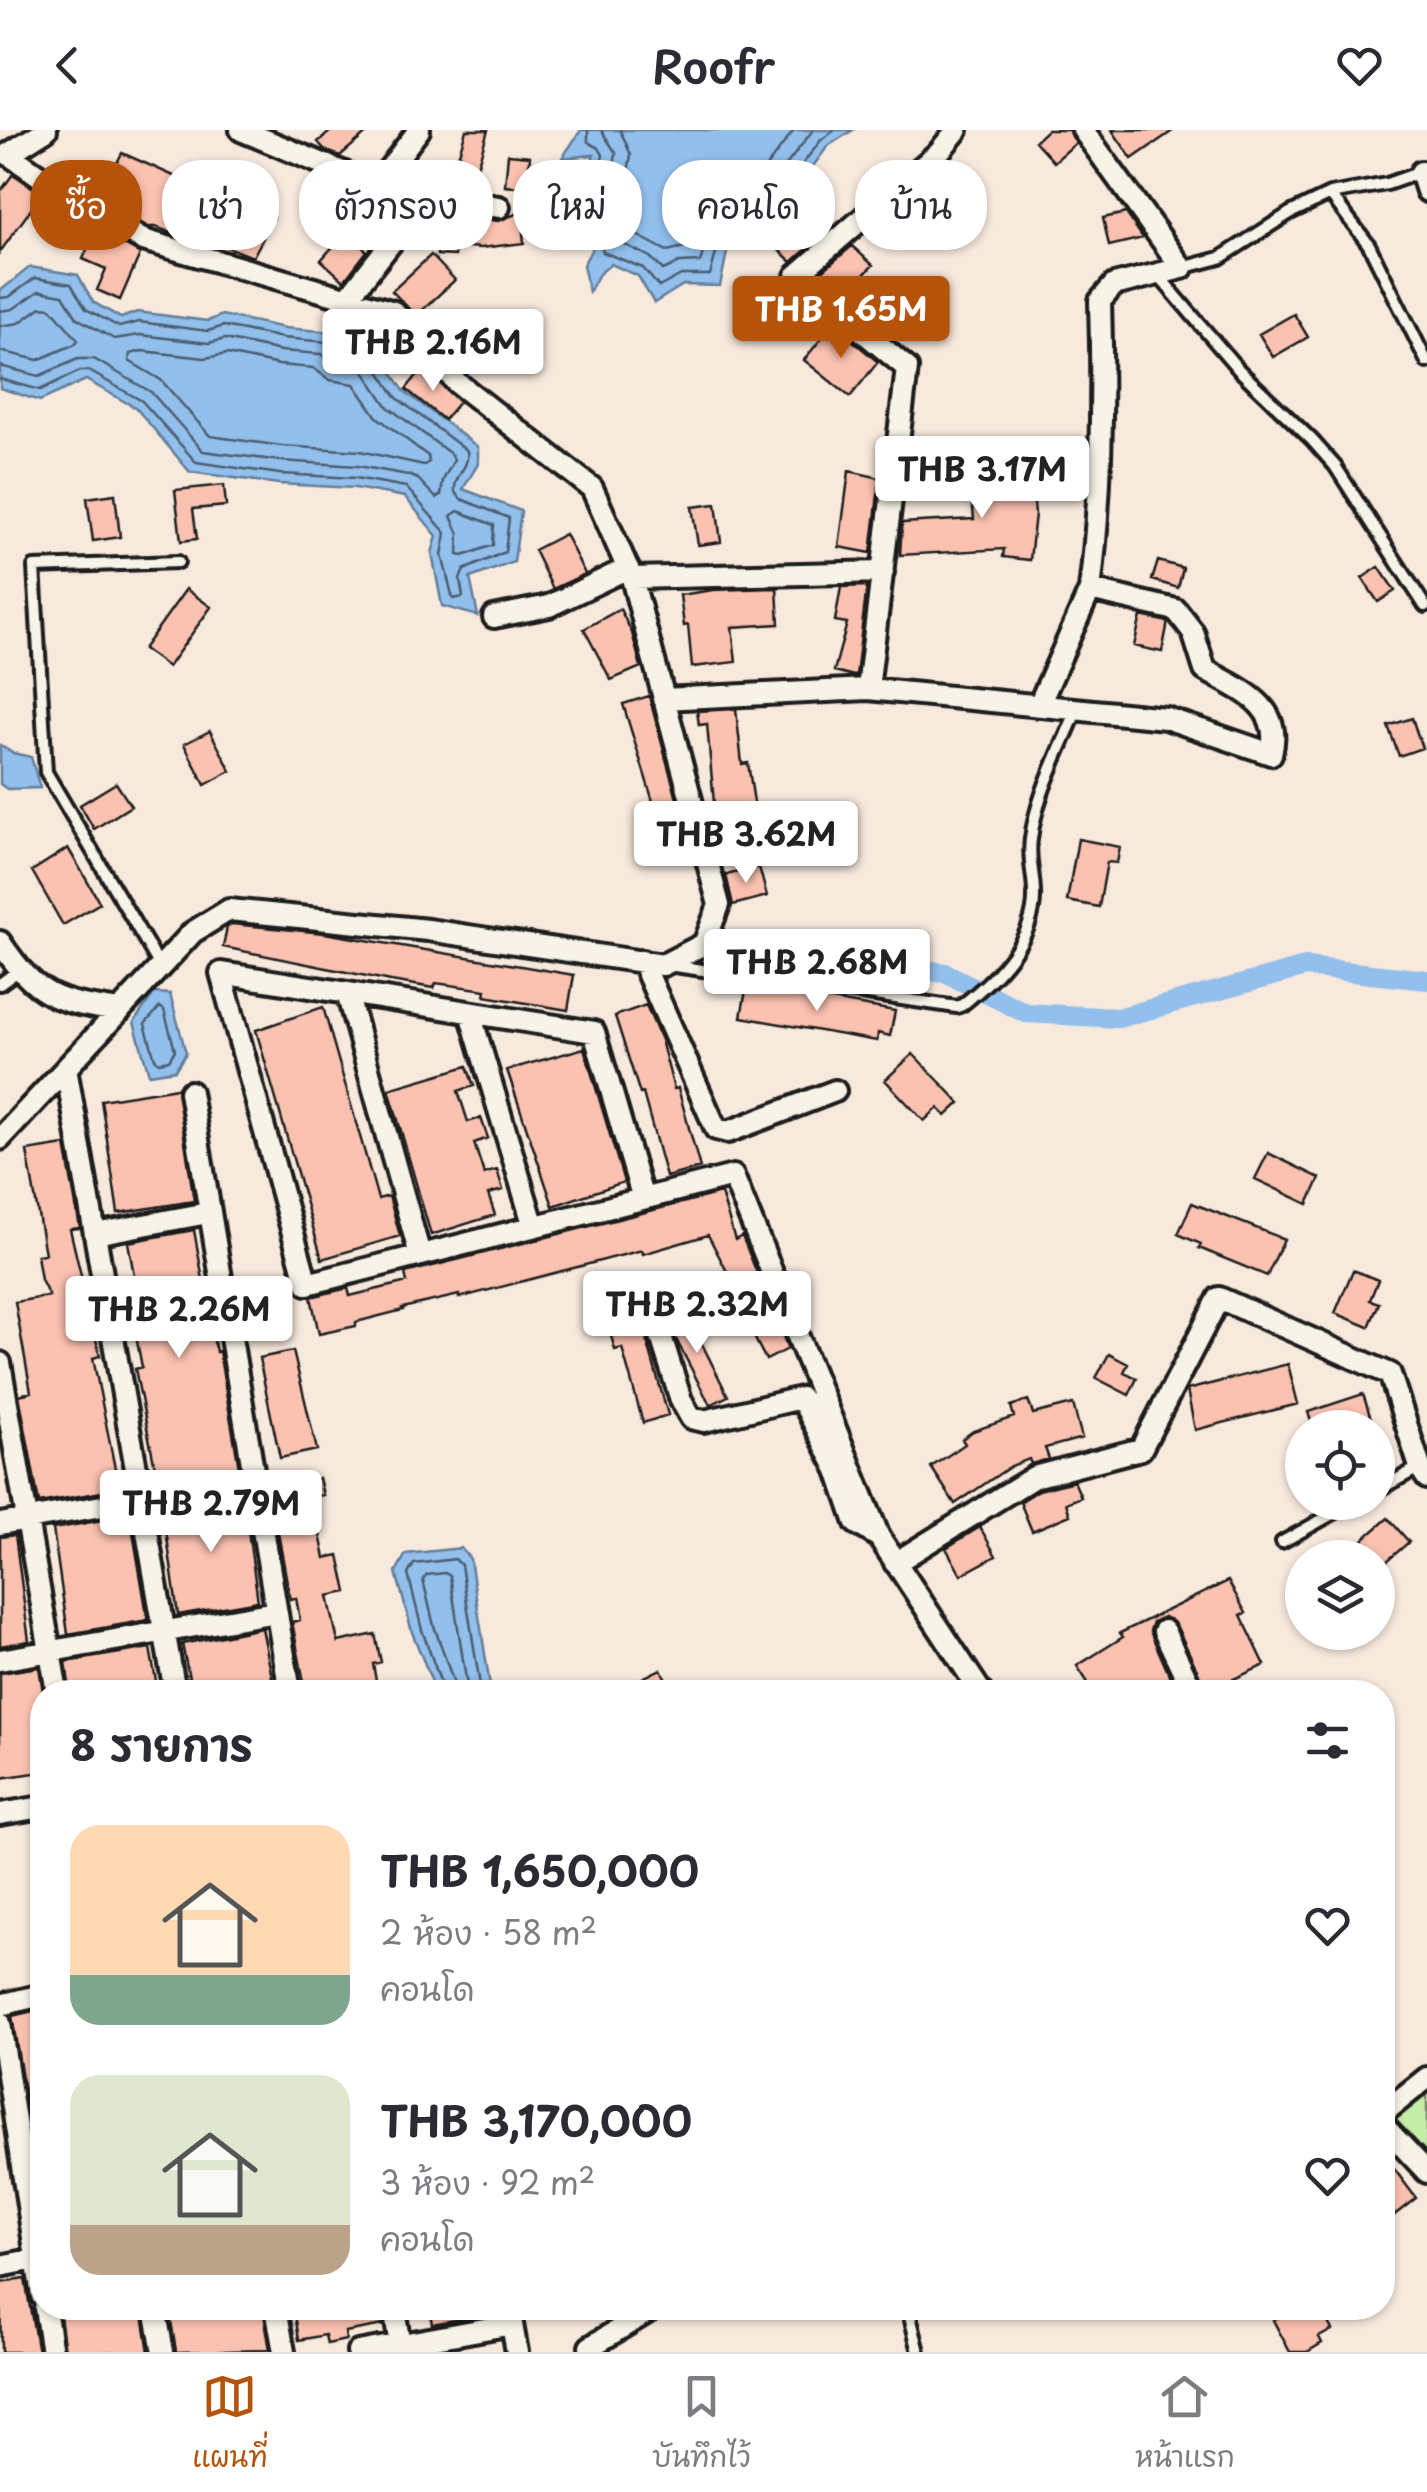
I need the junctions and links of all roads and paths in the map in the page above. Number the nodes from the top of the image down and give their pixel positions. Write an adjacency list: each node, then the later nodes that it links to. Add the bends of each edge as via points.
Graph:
1 (46, 130): 6 (street)
2 (241, 130): 7 (street)
3 (419, 130): 8 (street)
4 (958, 130): 19 (street, via 796,276 907,368)
5 (1083, 130): 14 (street)
6 (4, 150): 16 (street, via 143,240)
7 (313, 160)
8 (396, 160)
9 (1425, 178): 10 (lane)
10 (1330, 194): 14 (lane, via 1220,258); 17 (lane, via 1368,244)
11 (493, 206): 12 (street)
12 (499, 207)
13 (385, 250): 16 (street)
14 (1182, 268): 15 (street)
15 (1158, 274): 21 (street, via 1114,285 1100,301 1104,408); 22 (lane, via 1238,370 1335,466)
16 (346, 299): 20 (street, via 394,312 456,382 592,488)
17 (1427, 362)
18 (178, 562): 30 (lane, via 34,567 46,772)
19 (884, 572): 20 (street); 24 (street)
20 (630, 573): 23 (street, via 550,606); 25 (street)
21 (1090, 590): 26 (street); 27 (street, via 1176,610 1193,632 1205,670 1246,694 1271,718 1276,733 1270,754 1166,718)
22 (1424, 606)
23 (494, 617)
24 (868, 689): 25 (street); 26 (street)
25 (662, 699): 29 (street, via 719,905 704,944)
26 (1039, 705): 27 (street)
27 (1077, 708): 29 (lane, via 1031,839 1028,932 1005,964 956,1007)
28 (0, 942): 31 (street)
29 (652, 963): 30 (street, via 229,910 193,932); 37 (street, via 716,1128 728,1132)
30 (161, 967): 34 (street)
31 (19, 970): 32 (lane); 34 (street, via 51,995)
32 (0, 984)
33 (346, 993): 35 (street); 44 (street); 44 (street, via 221,973 307,1284)
34 (120, 1011): 36 (street)
35 (470, 1013): 40 (street, via 594,1032); 42 (street)
36 (66, 1068): 39 (street); 43 (street)
37 (836, 1091)
38 (190, 1092): 41 (street)
39 (0, 1139)
40 (643, 1199): 42 (street); 54 (street, via 733,1176)
41 (208, 1213): 43 (street); 48 (street)
42 (534, 1227): 44 (street)
43 (95, 1234): 50 (street)
44 (420, 1255)
45 (655, 1317): 54 (street, via 692,1418 800,1398 838,1470 856,1523)
46 (0, 1363): 51 (street)
47 (1424, 1472): 49 (lane); 56 (street, via 1390,1374 1219,1298 1140,1449 1034,1477)
48 (254, 1480): 50 (street); 57 (street)
49 (1395, 1483)
50 (141, 1500): 51 (street); 59 (street)
51 (28, 1519): 53 (street); 60 (street)
52 (1322, 1520): 55 (lane)
53 (0, 1524)
54 (879, 1537): 56 (street)
55 (1282, 1542)
56 (896, 1563): 65 (street)
57 (276, 1612): 59 (street); 64 (street)
58 (1164, 1632): 66 (street)
59 (164, 1633): 60 (street); 63 (street)
60 (51, 1653): 61 (street); 62 (street)
61 (0, 1660)
62 (55, 1680)
63 (173, 1680)
64 (288, 1680)
65 (971, 1680)
66 (1187, 1680)
67 (30, 1809): 68 (street)
68 (0, 1814)
69 (30, 1997): 70 (street)
70 (0, 2005)
71 (0, 2024): 76 (street)
72 (1427, 2078): 73 (street)
73 (1395, 2104)
74 (1395, 2138): 75 (street)
75 (1427, 2172)
76 (30, 2220)
77 (30, 2260): 78 (street)
78 (0, 2266)
79 (46, 2320): 89 (street)
80 (157, 2320): 90 (street)
81 (278, 2320): 91 (street)
82 (396, 2320): 88 (street)
83 (497, 2320): 88 (street)
84 (511, 2320): 93 (street)
85 (634, 2320): 87 (street)
86 (911, 2320): 94 (lane)
87 (590, 2346)
88 (401, 2349): 92 (street)
89 (52, 2352)
90 (163, 2352)
91 (284, 2352)
92 (358, 2352)
93 (516, 2352)
94 (918, 2352)

